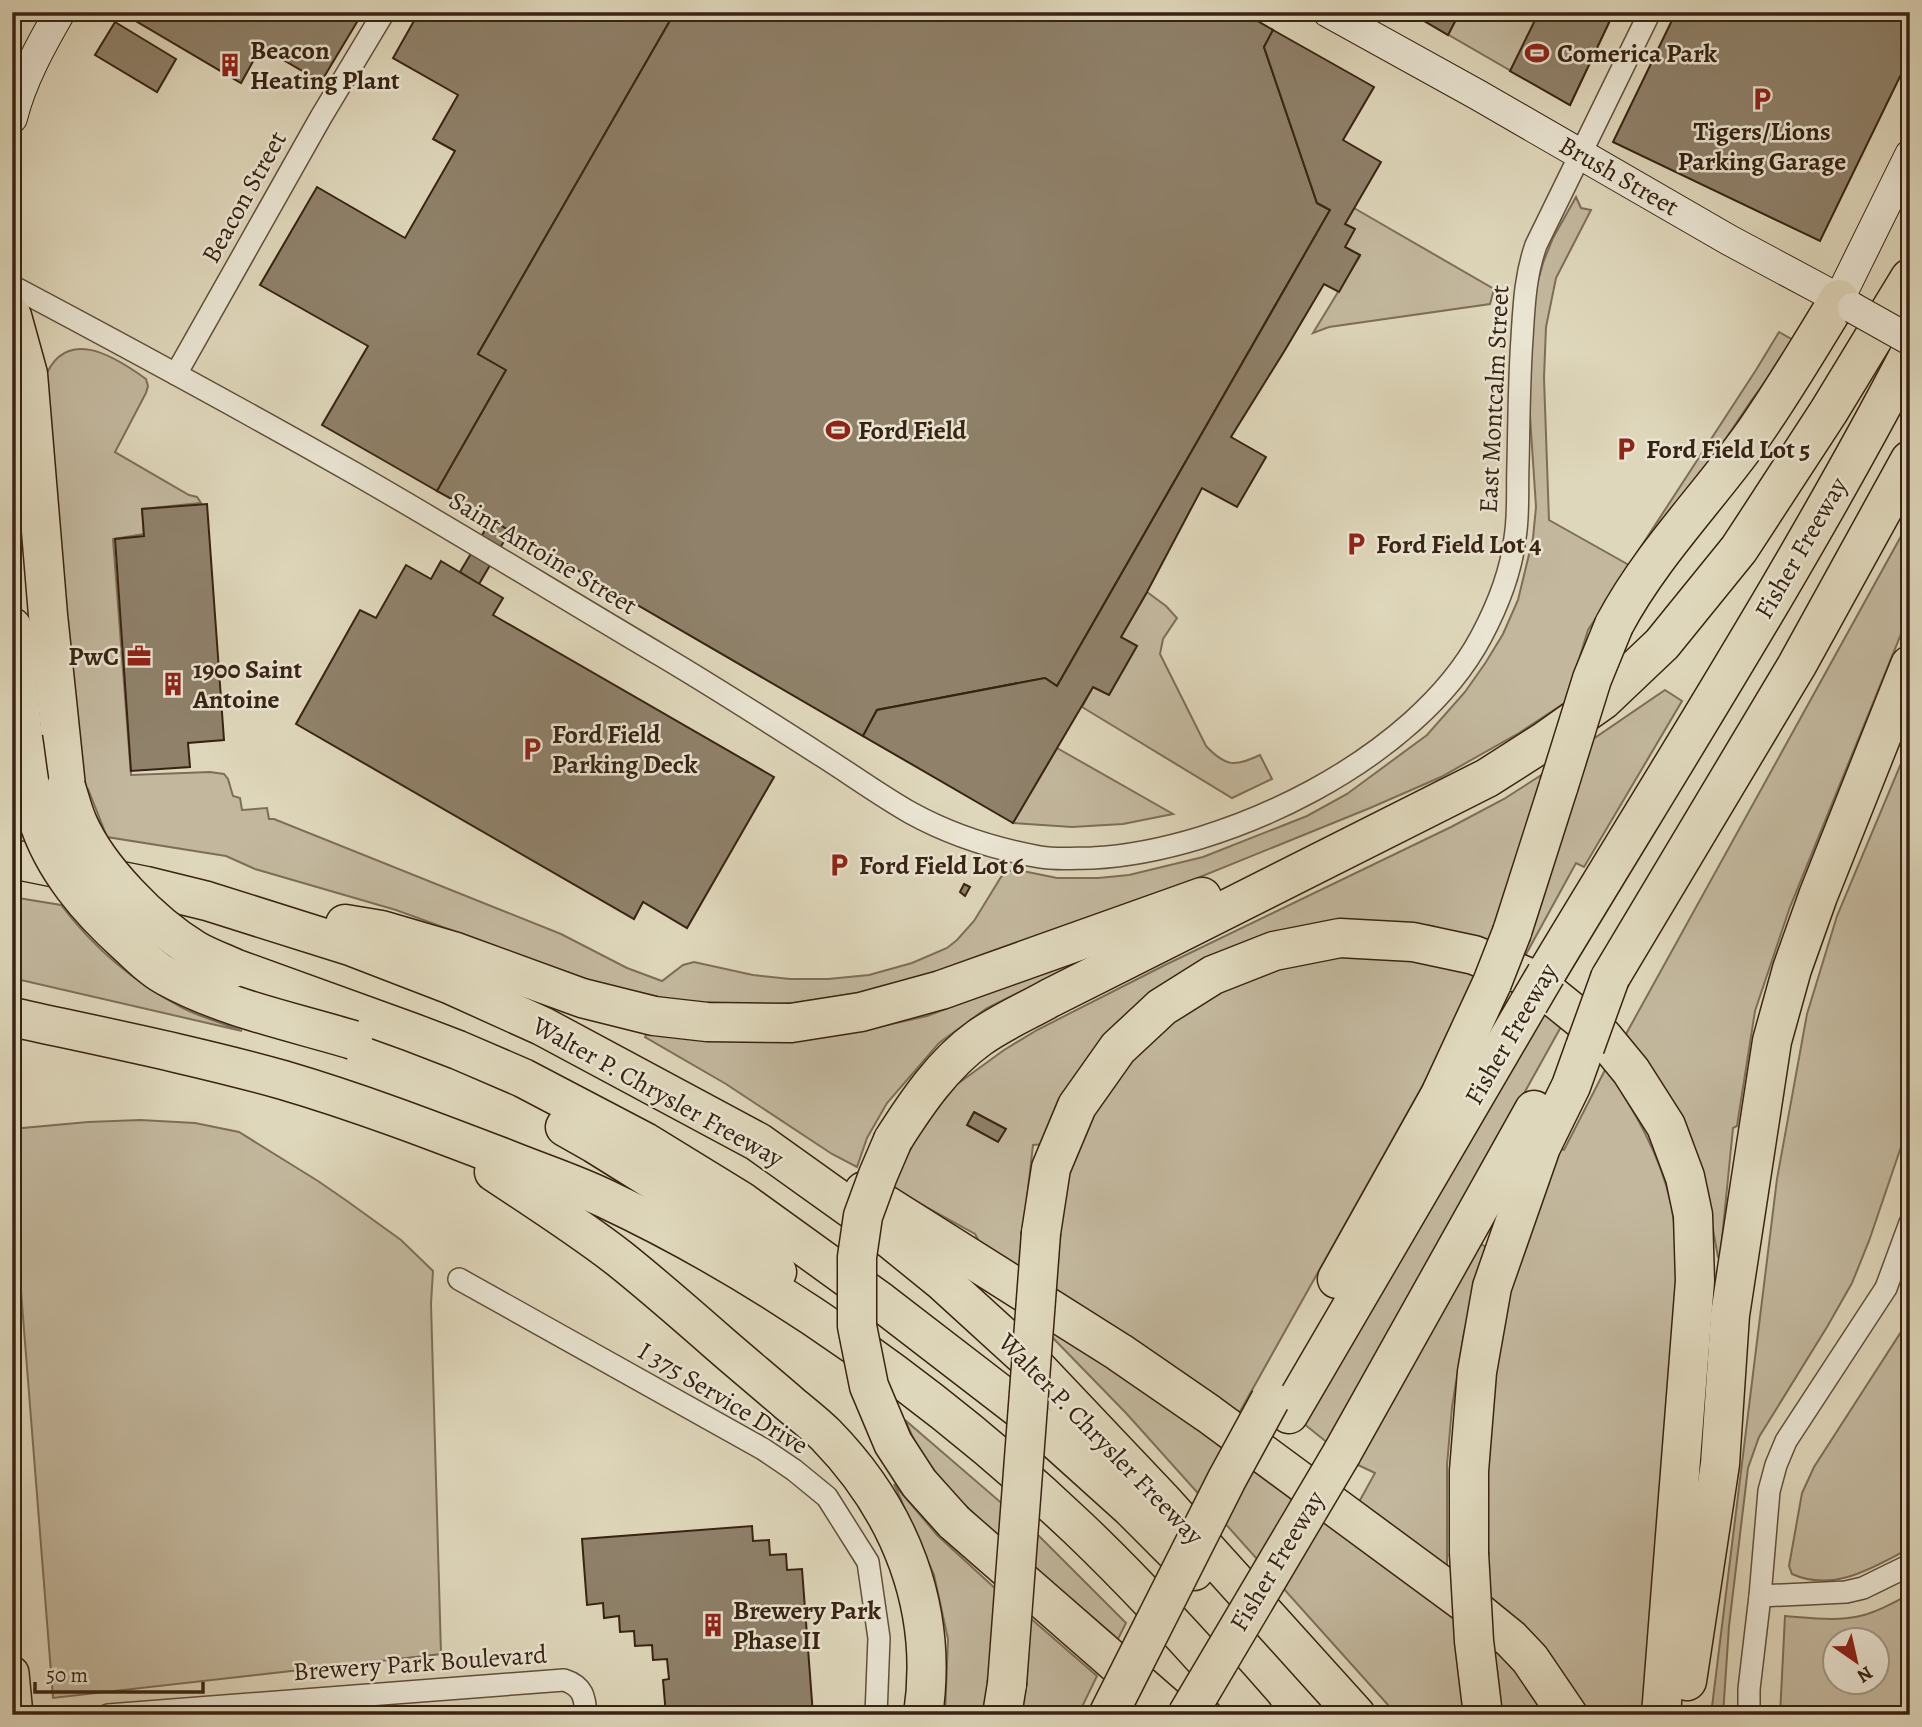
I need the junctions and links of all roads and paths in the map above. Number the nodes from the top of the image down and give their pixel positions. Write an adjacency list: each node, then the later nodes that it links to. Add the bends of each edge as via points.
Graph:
1 (60, 12): 5 (street, via 43,41)
2 (384, 12): 14 (street, Beacon Street)
3 (1328, 12): 6 (street, Brush Street)
4 (1650, 12): 6 (street, East Montcalm Street)
5 (12, 118)
6 (1582, 154): 10 (street, Brush Street); 19 (street, East Montcalm Street, via 1528,267 1515,538 1498,600 1461,670 1387,743 1290,802 1171,846 1105,857)
7 (1910, 155): 10 (street)
8 (1910, 278): 18 (highway, via 1739,549 1662,644 1603,700 1545,741 1487,778)
9 (12, 286): 14 (street, Saint Antoine Street)
10 (1846, 304): 12 (street, Brush Street, bridge); 32 (highway, bridge, via 1624,606 1592,679 1492,983 1440,1095)
11 (12, 316): 23 (highway, bridge, via 28,374 66,787 79,824 102,862 164,929 197,951)
12 (1910, 341)
13 (1910, 353): 32 (highway, Fisher Freeway, via 1804,546)
14 (176, 374): 19 (street, Saint Antoine Street, via 456,533 685,670 912,814 958,836)
15 (1910, 460): 24 (highway, Fisher Freeway, bridge, via 1797,665 1610,978)
16 (12, 627): 23 (highway, bridge, via 36,816 55,861 83,901 163,975 225,1003)
17 (1910, 665): 52 (highway, via 1818,897 1772,1041 1730,1315 1720,1464)
18 (1362, 840): 21 (highway, via 941,990 861,1012 791,1023 707,1023 654,1016 582,998 381,930); 44 (highway, bridge, via 979,1038 940,1073 913,1108 893,1140 863,1216 857,1257 857,1326 869,1386 893,1443 919,1483 954,1522)
19 (1046, 858)
20 (12, 859): 21 (highway, Walter P. Chrysler Freeway)
21 (207, 901): 26 (highway, Walter P. Chrysler Freeway, via 353,947 496,1004)
22 (12, 1017): 25 (highway, via 281,1080)
23 (357, 1027): 31 (highway, via 415,1060 535,1111 712,1217); 47 (highway, via 458,1050 565,1099 678,1161 789,1234 1029,1416)
24 (1579, 1042): 45 (highway, Fisher Freeway, bridge); 49 (highway, bridge, via 1571,1086 1541,1147 1492,1287 1477,1371 1469,1471 1469,1553)
25 (431, 1130): 31 (highway, via 603,1197 650,1221 784,1298); 42 (highway, via 619,1258 848,1458 887,1515 917,1590 926,1643)
26 (758, 1142): 48 (highway, Walter P. Chrysler Freeway, via 863,1217 1033,1364); 50 (highway, via 861,1189 1209,1414 1511,1639)
27 (1910, 1223): 30 (street)
28 (1910, 1251): 30 (street)
29 (459, 1279): 41 (street, I 375 Service Drive, via 763,1449 827,1497 869,1562 879,1638)
30 (1885, 1288): 34 (street, via 1786,1441 1776,1465 1769,1490)
31 (911, 1387): 46 (highway, via 1077,1527)
32 (1279, 1407): 43 (highway, Fisher Freeway, bridge)
33 (1910, 1565): 34 (street, via 1846,1592)
34 (1760, 1596): 53 (street)
35 (12, 1673): 38 (main road)
36 (1004, 1700): 51 (highway, bridge, via 1041,1233 1051,1168 1077,1106 1118,1048 1162,1007 1213,975 1274,951 1340,938 1413,942 1474,954 1530,978 1603,1037 1666,1126 1693,1215 1695,1281)
37 (138, 1714): 39 (street, Brewery Park Boulevard); 40 (street, Brewery Park Boulevard, via 564,1679 576,1683)
38 (16, 1715)
39 (108, 1715)
40 (586, 1715)
41 (876, 1715)
42 (923, 1715)
43 (1109, 1715)
44 (1175, 1715)
45 (1186, 1715)
46 (1254, 1715)
47 (1344, 1715)
48 (1356, 1715)
49 (1483, 1715)
50 (1568, 1715)
51 (1661, 1715)
52 (1683, 1715)
53 (1749, 1715)

